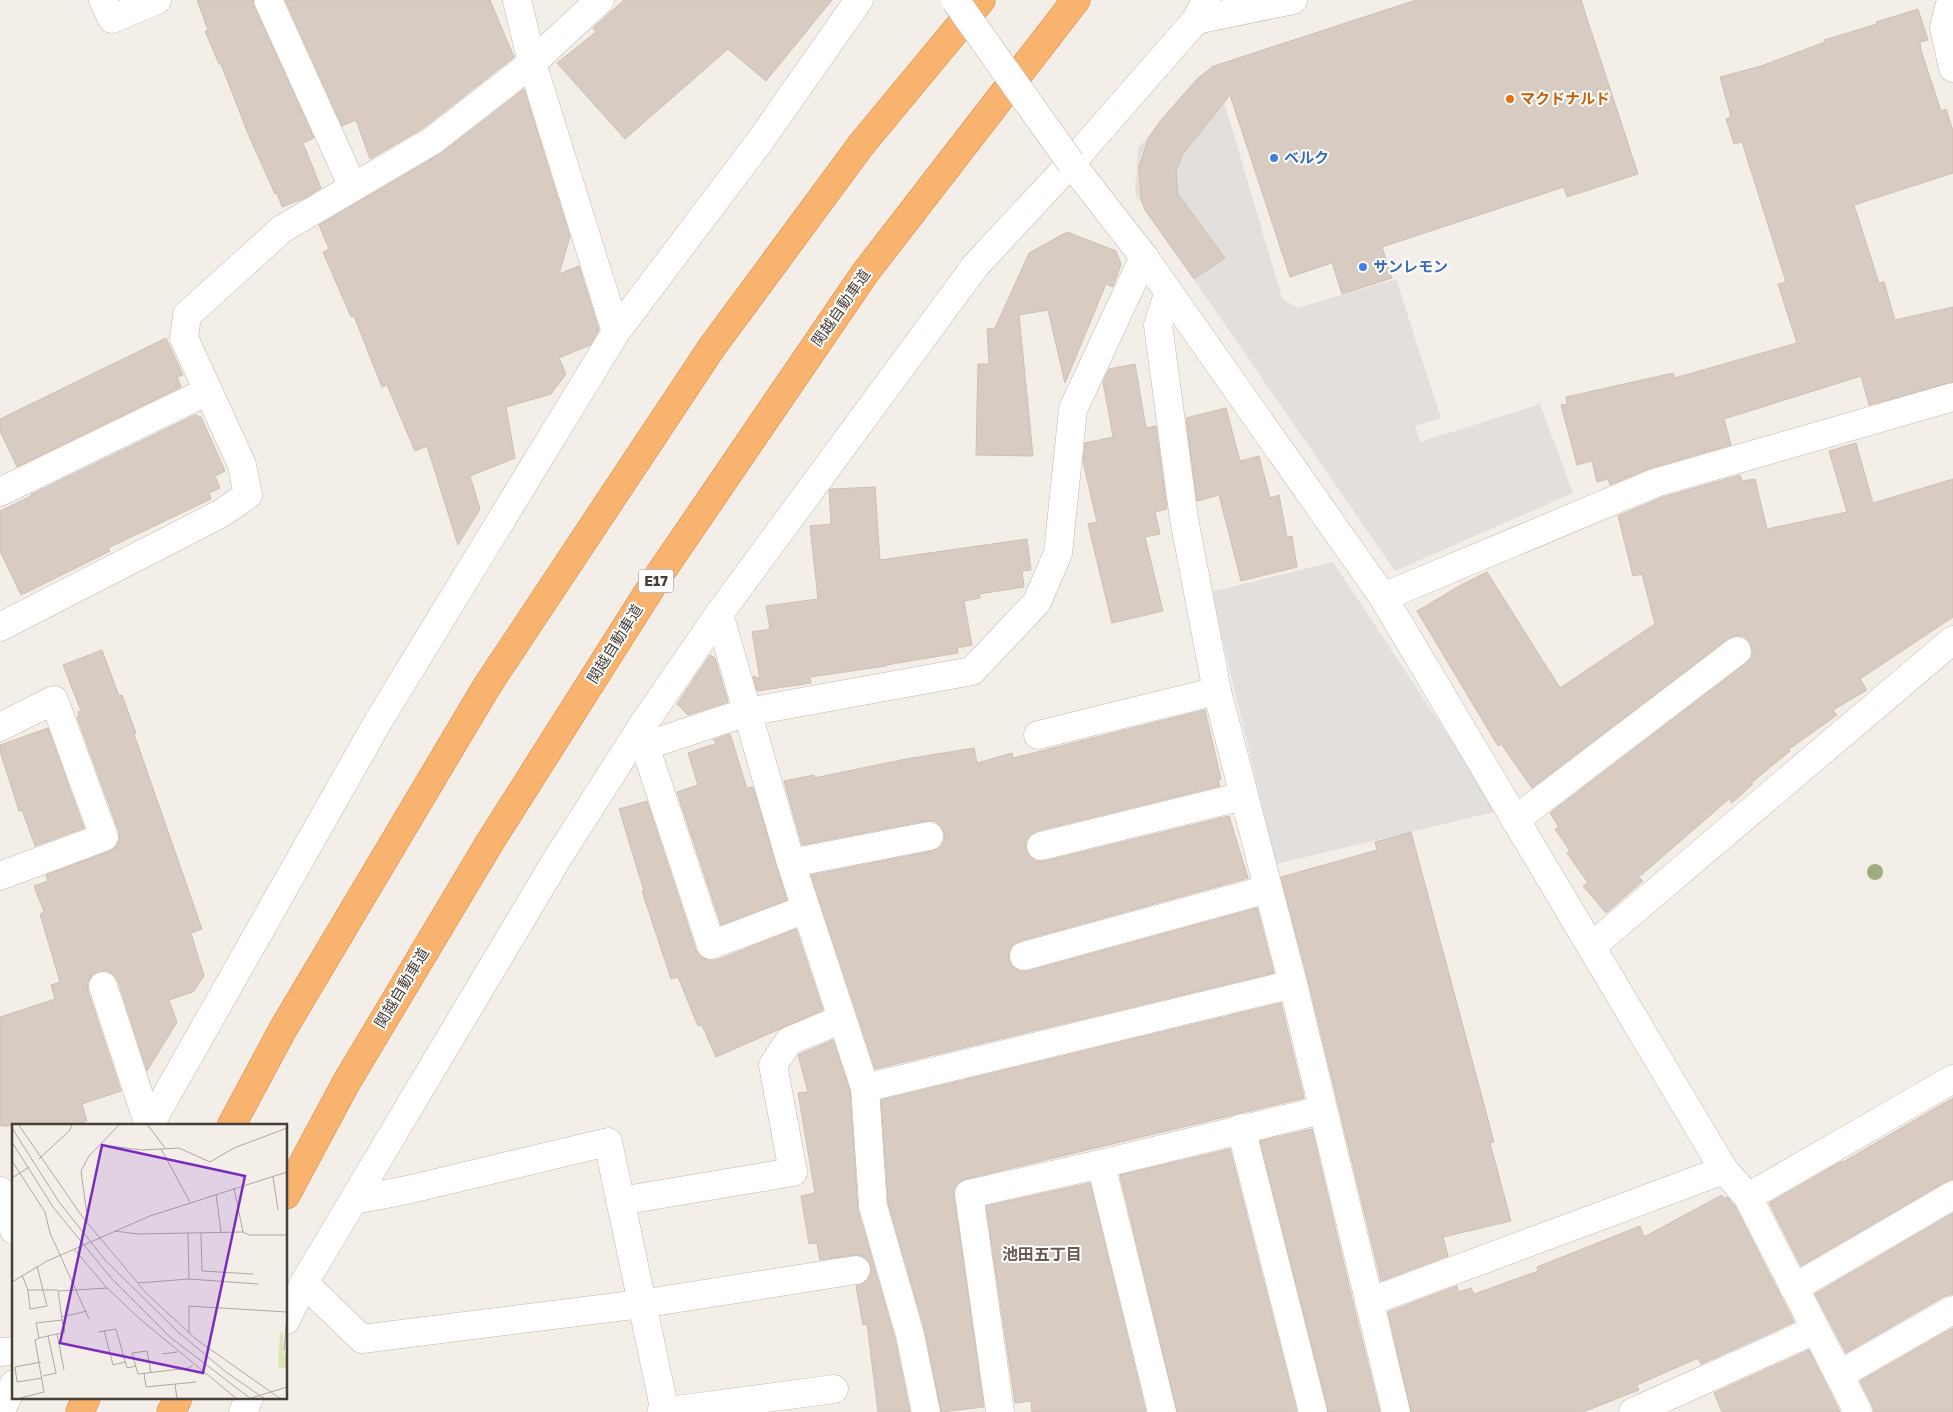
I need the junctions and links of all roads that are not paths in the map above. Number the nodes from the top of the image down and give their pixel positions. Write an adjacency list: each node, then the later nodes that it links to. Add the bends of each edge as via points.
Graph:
1 (103, 0): 2 (street, via 112,19)
2 (157, 0)
3 (268, 0): 16 (street)
4 (517, 0): 13 (street)
5 (600, 0): 13 (street)
6 (858, 0): 19 (street, via 760,141)
7 (955, 0): 15 (street, bridge)
8 (980, 0): 51 (highway, via 861,145 707,355 487,686 283,1029)
9 (1076, 0): 56 (highway, 関越自動車道 / E17, via 865,272 659,575 490,842 346,1083)
10 (1293, 0): 12 (street)
11 (1951, 0): 14 (street, via 1944,28)
12 (1201, 10): 15 (street)
13 (532, 63): 16 (street, via 432,141); 19 (street)
14 (1953, 68)
15 (1071, 163): 17 (street); 24 (street, via 976,265)
16 (354, 187): 20 (street, via 282,228 187,316 184,338)
17 (1144, 257): 18 (street); 29 (street, via 1073,409 1058,553 1037,602 972,671)
18 (1169, 292): 23 (street); 28 (street, via 1158,325 1184,519)
19 (616, 332): 50 (street, via 379,720)
20 (208, 390): 22 (street); 25 (street, via 242,465 248,495 220,514)
21 (1953, 397): 23 (street, via 1655,483)
22 (0, 492)
23 (1383, 597): 34 (street)
24 (719, 614): 29 (street); 32 (street)
25 (0, 627)
26 (1953, 640): 41 (street)
27 (1737, 651): 34 (street)
28 (1217, 691): 31 (street); 33 (street)
29 (747, 712): 32 (street); 37 (street)
30 (0, 727): 38 (street, via 54,700 104,837)
31 (1038, 735)
32 (644, 736): 40 (street, via 711,945); 59 (street, via 557,859)
33 (1244, 796): 36 (street); 39 (street)
34 (1515, 820): 41 (street)
35 (929, 836): 37 (street)
36 (1042, 846)
37 (791, 862): 40 (street)
38 (0, 876)
39 (1268, 889): 42 (street); 43 (street)
40 (806, 909): 45 (street)
41 (1592, 946): 54 (street)
42 (1024, 956)
43 (1293, 984): 47 (street); 48 (street)
44 (103, 986): 49 (street)
45 (842, 1019): 47 (street); 60 (street, via 789,1041 773,1065 793,1172)
46 (1953, 1079): 58 (street)
47 (865, 1088): 81 (street, via 873,1206 910,1335)
48 (1322, 1110): 52 (street); 65 (street)
49 (148, 1124)
50 (150, 1124)
51 (232, 1124)
52 (1241, 1128): 53 (street); 84 (street)
53 (1101, 1164): 82 (street, via 969,1194); 83 (street)
54 (1724, 1170): 58 (street); 65 (street)
55 (0, 1191): 61 (street)
56 (288, 1191)
57 (1953, 1196): 64 (street)
58 (1748, 1197): 64 (street)
59 (354, 1200): 60 (street, via 608,1142); 63 (street)
60 (620, 1202): 66 (street)
61 (12, 1224)
62 (856, 1270): 66 (street)
63 (304, 1283): 66 (street, via 362,1339); 68 (street)
64 (1794, 1288): 69 (street)
65 (1369, 1302): 85 (street)
66 (641, 1304): 80 (street)
67 (1953, 1310): 70 (street)
68 (288, 1316)
69 (1815, 1330): 70 (street); 86 (street)
70 (1839, 1376): 87 (street)
71 (12, 1388): 76 (street)
72 (834, 1389): 80 (street)
73 (85, 1400): 77 (highway)
74 (177, 1400): 78 (highway)
75 (248, 1400): 79 (street)
76 (0, 1412)
77 (80, 1412)
78 (170, 1412)
79 (243, 1412)
80 (663, 1412)
81 (926, 1412)
82 (1000, 1412)
83 (1162, 1412)
84 (1313, 1412)
85 (1396, 1412)
86 (1632, 1412)
87 (1858, 1412)

